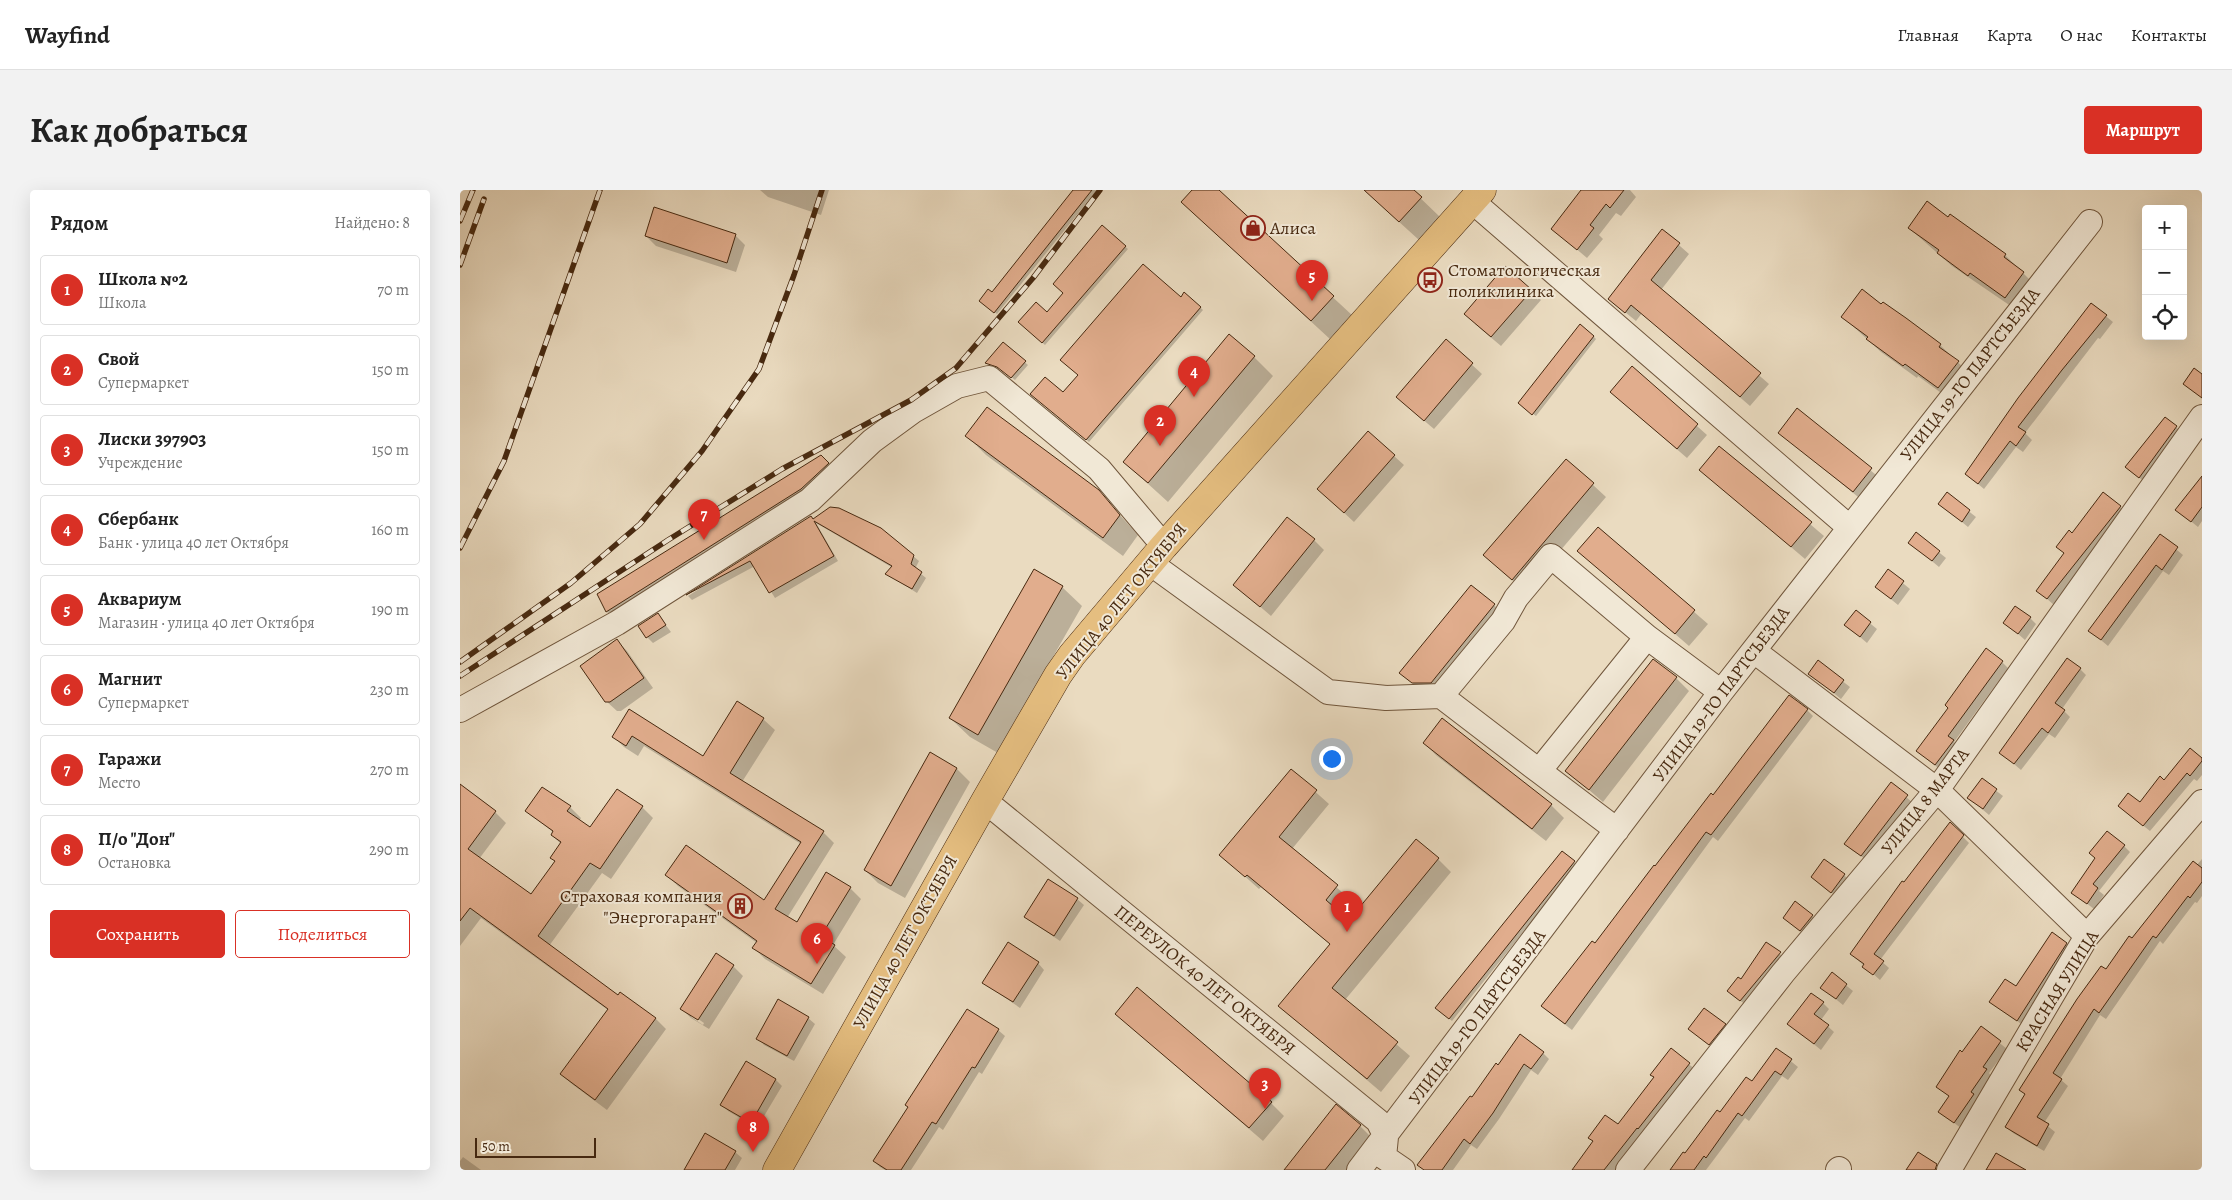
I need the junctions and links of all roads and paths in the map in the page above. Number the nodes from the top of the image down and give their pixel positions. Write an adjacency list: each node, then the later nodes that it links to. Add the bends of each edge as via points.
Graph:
1 (1477, 195): 4 (street); 5 (main road, УЛИЦА 40 ЛЕТ ОКТЯБРЯ)
2 (2090, 222): 4 (street, УЛИЦА 19-ГО ПАРТСЪЕЗДА)
3 (2202, 416): 12 (street, УЛИЦА 8 МАРТА)
4 (1849, 527): 7 (street, УЛИЦА 19-ГО ПАРТСЪЕЗДА)
5 (1157, 555): 9 (street, via 1328,692 1386,698); 10 (street, via 1099,469 988,378 957,386 913,411 872,441 810,500 617,623); 13 (main road, УЛИЦА 40 ЛЕТ ОКТЯБРЯ, via 1058,675)
6 (1647, 637): 8 (street); 9 (street, via 1551,556); 11 (street)
7 (1754, 651): 8 (street, УЛИЦА 19-ГО ПАРТСЪЕЗДА); 12 (street)
8 (1721, 692): 15 (street, УЛИЦА 19-ГО ПАРТСЪЕЗДА)
9 (1441, 696): 11 (street)
10 (460, 710)
11 (1539, 771): 15 (street)
12 (1937, 790): 16 (street); 21 (street, УЛИЦА 8 МАРТА, via 1783,973)
13 (985, 801): 17 (street, ПЕРЕУЛОК 40 ЛЕТ ОКТЯБРЯ, via 1378,1120); 18 (main road, УЛИЦА 40 ЛЕТ ОКТЯБРЯ)
14 (2202, 802): 16 (street, КРАСНАЯ УЛИЦА)
15 (1618, 830): 17 (street, УЛИЦА 19-ГО ПАРТСЪЕЗДА)
16 (2087, 936): 22 (street, КРАСНАЯ УЛИЦА)
17 (1386, 1137): 19 (street, УЛИЦА 19-ГО ПАРТСЪЕЗДА); 20 (street, ПЕРЕУЛОК 40 ЛЕТ ОКТЯБРЯ, via 1384,1156)
18 (777, 1170)
19 (1359, 1170)
20 (1403, 1170)
21 (1628, 1170)
22 (1949, 1170)

